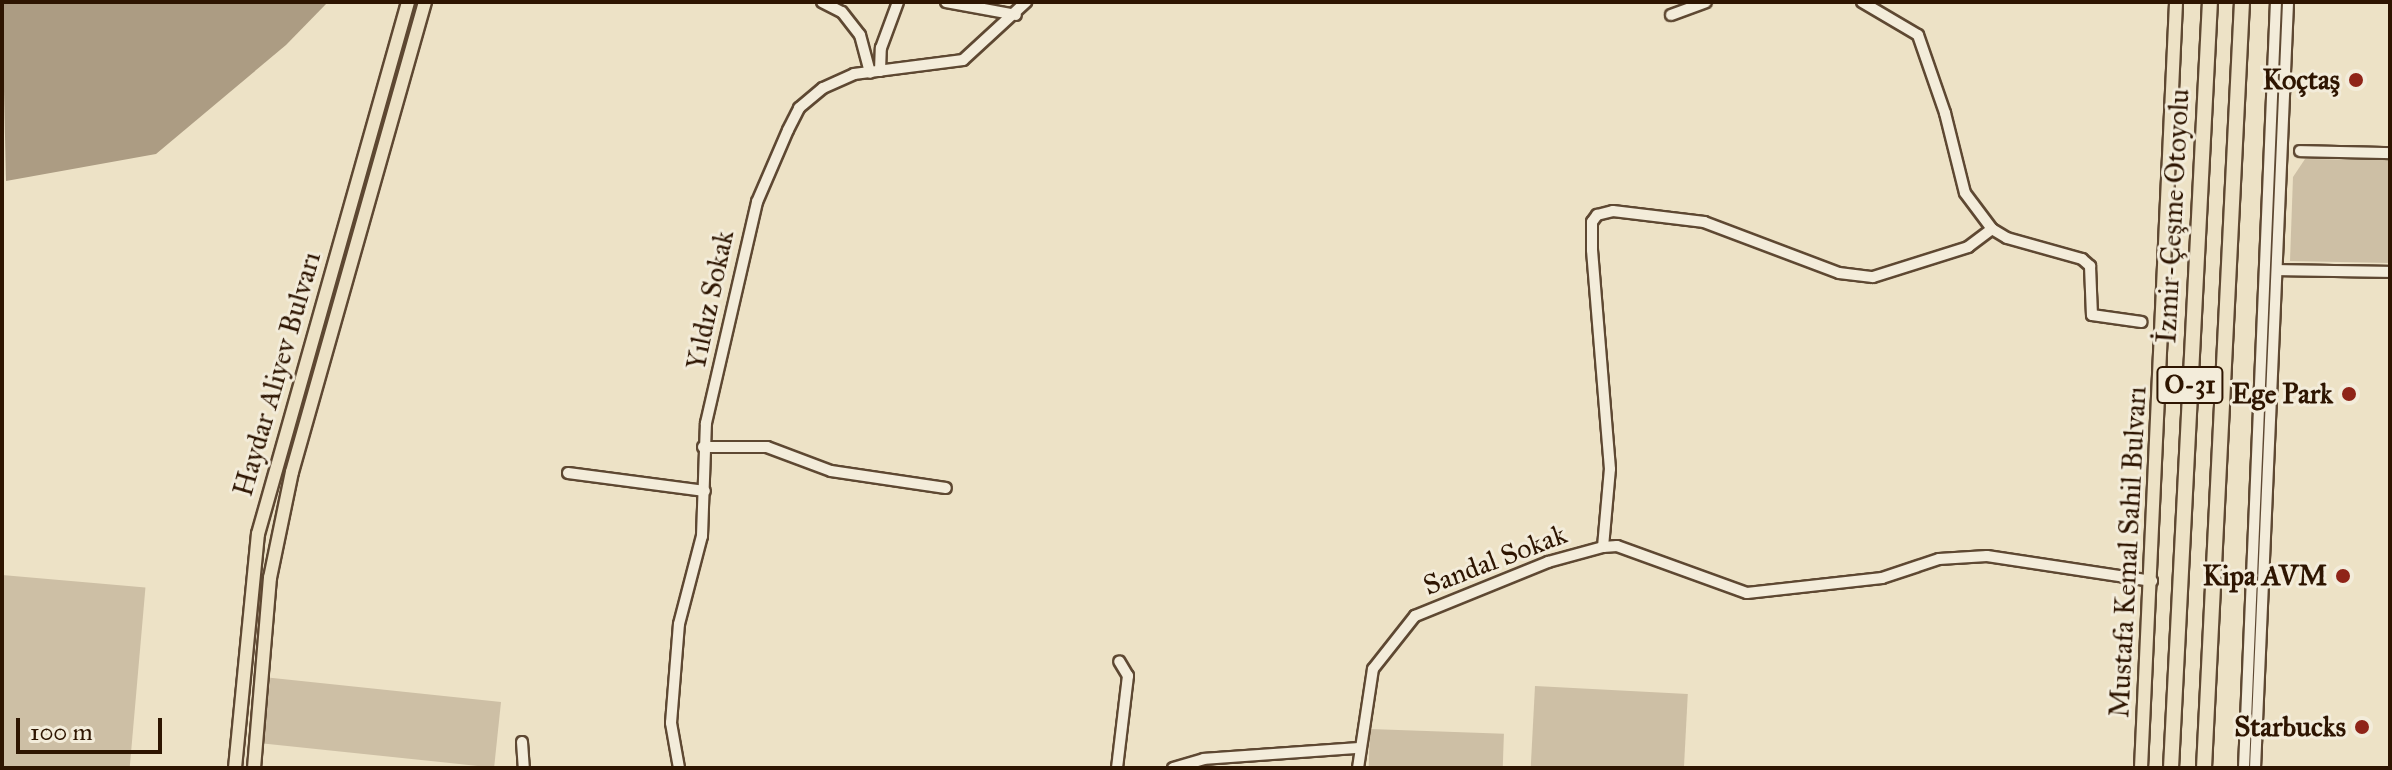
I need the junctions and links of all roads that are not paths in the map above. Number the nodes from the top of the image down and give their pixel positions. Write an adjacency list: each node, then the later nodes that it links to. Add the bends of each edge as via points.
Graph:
1 (408, 2): 32 (main road, Haydar Aliyev Bulvarı, via 258,534)
2 (425, 2): 33 (main road, Haydar Aliyev Bulvarı, via 292,472 270,578)
3 (822, 2): 16 (street, via 842,12 860,35)
4 (898, 2): 16 (street)
5 (946, 2): 14 (street)
6 (1026, 2): 14 (street, Yıldız Sokak)
7 (1706, 2): 15 (street)
8 (1862, 2): 19 (street, via 1918,35 1965,193)
9 (2176, 2): 28 (main road, Mustafa Kemal Sahil Bulvarı)
10 (2210, 2): 40 (highway, İzmir-Çeşme Otoyolu / O-31)
11 (2242, 2): 41 (highway, İzmir-Çeşme Otoyolu / O-31)
12 (2276, 2): 42 (street)
13 (2288, 2): 20 (street)
14 (1016, 15): 16 (street, Yıldız Sokak, via 963,60)
15 (1671, 15)
16 (875, 72): 23 (street, Yıldız Sokak, via 854,74 823,88 799,108 788,130 757,202 743,254)
17 (2300, 151): 18 (street)
18 (2390, 153)
19 (1992, 229): 22 (street, via 2082,259 2090,266 2092,315); 27 (street, via 1968,247 1873,277 1839,273 1704,222 1613,211 1597,215 1592,250 1610,469)
20 (2278, 270): 21 (street); 43 (street)
21 (2390, 272)
22 (2142, 322)
23 (703, 447): 25 (street, via 767,447 831,471); 26 (street, Yıldız Sokak)
24 (568, 473): 26 (street)
25 (946, 488)
26 (705, 491): 35 (street, Yıldız Sokak, via 702,536 679,624 671,723)
27 (1603, 547): 28 (street, Sandal Sokak, via 1617,546 1747,593 1882,578 1939,559 1987,556); 31 (street, Sandal Sokak, via 1548,562 1415,616 1373,669)
28 (2152, 581): 39 (main road, Mustafa Kemal Sahil Bulvarı)
29 (1119, 661): 36 (street, via 1128,676)
30 (522, 742): 34 (street)
31 (1358, 748): 37 (street, via 1204,759); 38 (street, Sandal Sokak)
32 (235, 768)
33 (254, 768)
34 (524, 768)
35 (679, 768)
36 (1117, 768)
37 (1173, 768)
38 (1358, 768)
39 (2141, 768)
40 (2171, 768)
41 (2204, 768)
42 (2244, 768)
43 (2255, 768)

